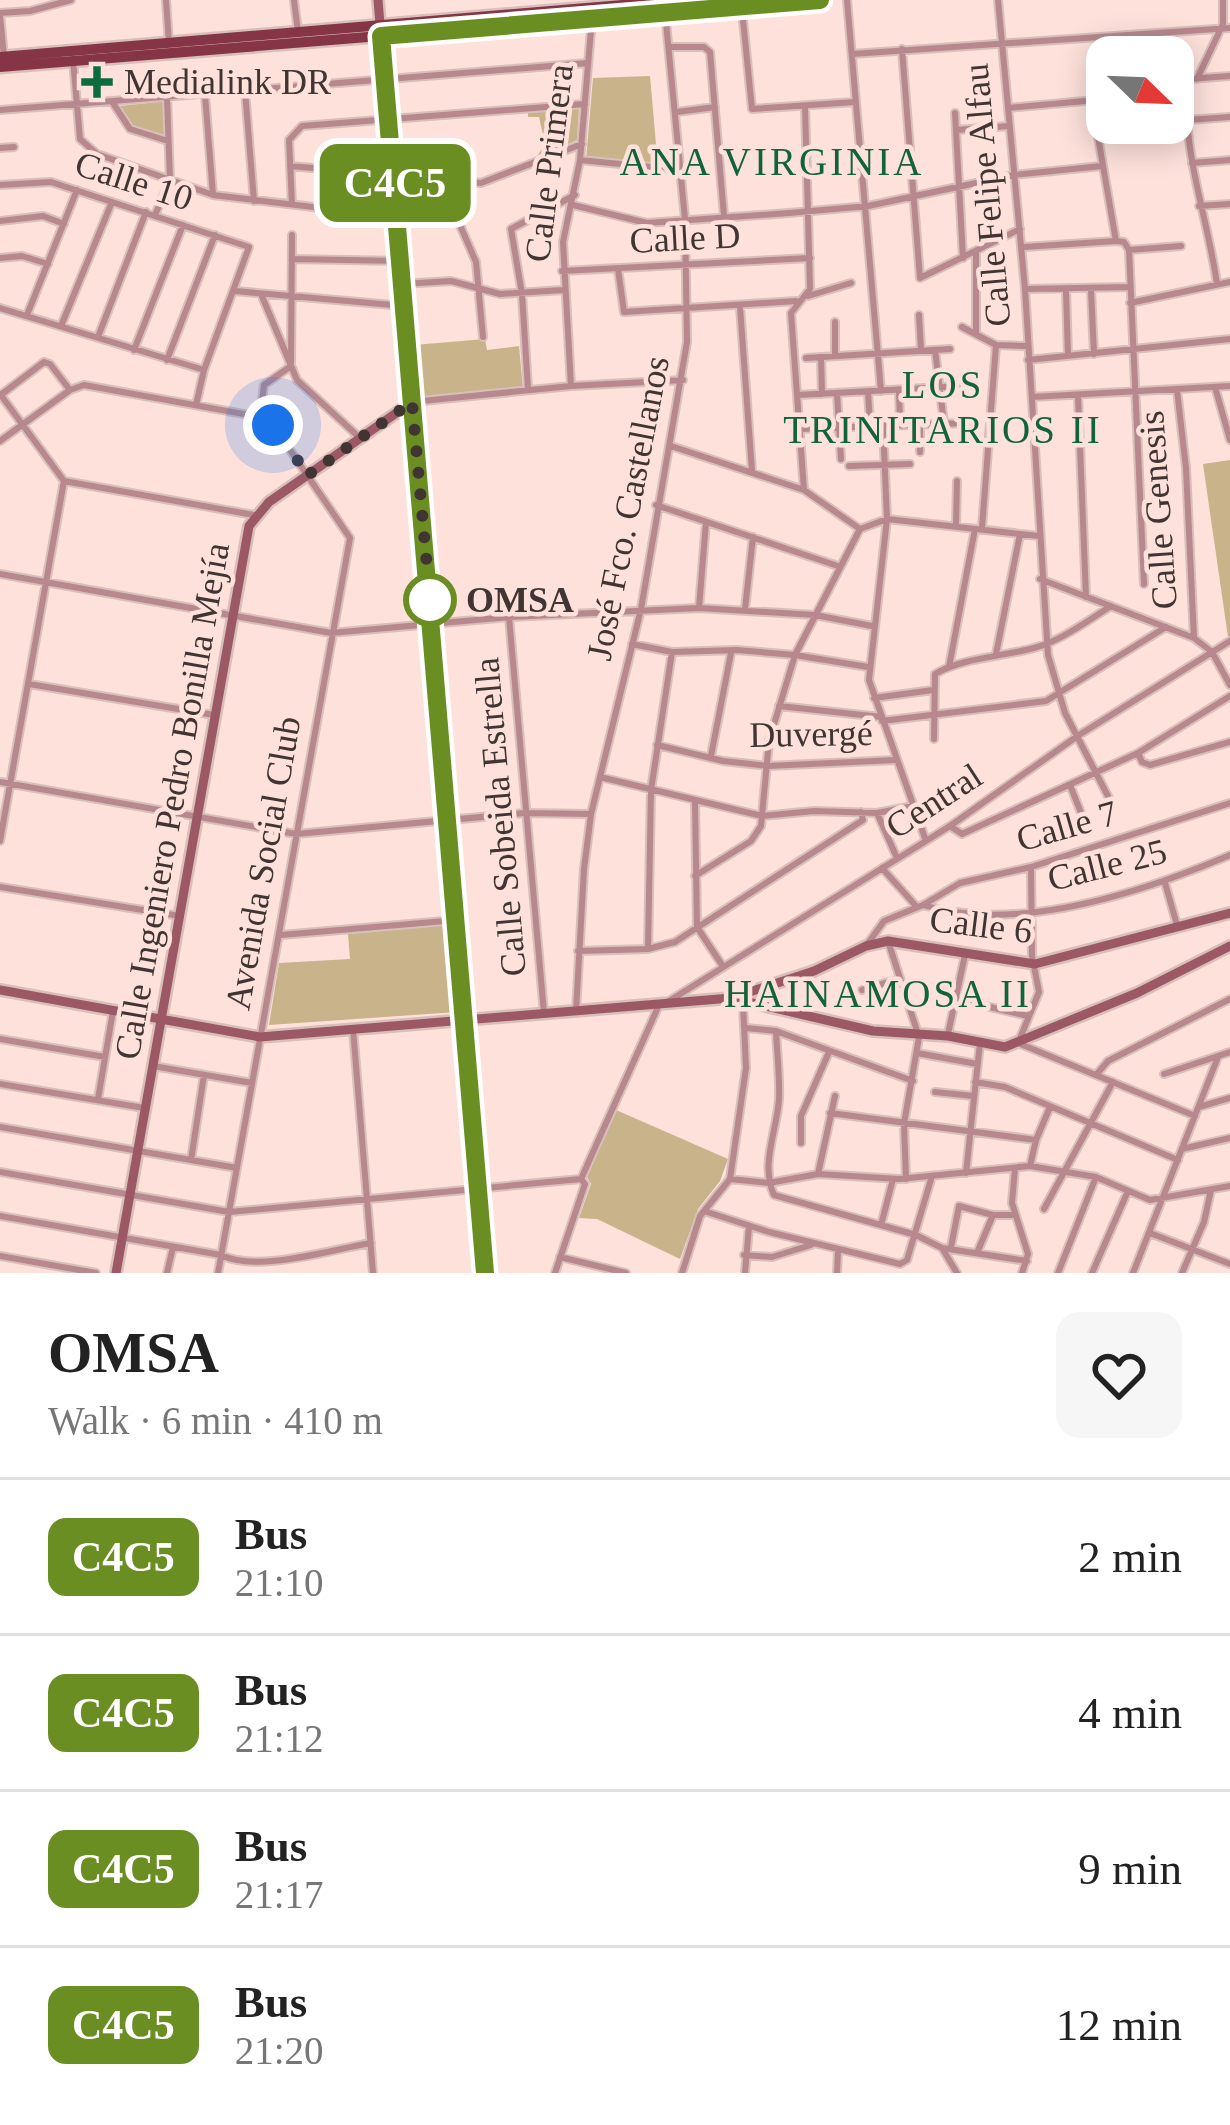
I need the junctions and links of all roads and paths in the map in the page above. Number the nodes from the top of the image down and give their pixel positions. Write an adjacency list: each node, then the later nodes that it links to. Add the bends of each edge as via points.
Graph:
1 (71, 0): 12 (street)
2 (166, 0): 23 (street)
3 (294, 0): 19 (street)
4 (378, 0): 18 (street)
5 (682, 0): 10 (main road)
6 (821, 0): 11 (main road)
7 (847, 0): 25 (street)
8 (998, 0): 21 (street, Calle Felipe Alfau)
9 (1222, 0): 17 (street)
10 (617, 3): 13 (main road)
11 (742, 3): 14 (main road); 41 (street, via 752,109)
12 (46, 4): 15 (street)
13 (566, 10): 16 (main road); 18 (main road)
14 (665, 12): 16 (main road); 22 (street, José Fco. Castellanos)
15 (0, 14): 27 (street)
16 (592, 19): 28 (street, Calle Primera)
17 (1226, 28): 20 (street); 31 (street)
18 (380, 30): 19 (main road); 23 (main road); 32 (street)
19 (298, 32): 23 (main road)
20 (1106, 35): 21 (street)
21 (1001, 41): 24 (street); 43 (street, Calle Felipe Alfau)
22 (669, 47): 42 (street, via 708,49); 45 (street, José Fco. Castellanos)
23 (170, 48): 26 (main road)
24 (902, 49): 25 (street); 71 (street)
25 (852, 54): 36 (street)
26 (73, 57): 27 (main road); 40 (street)
27 (1, 60)
28 (589, 63): 32 (street); 39 (street, Calle Primera)
29 (1230, 76): 31 (street)
30 (1194, 79): 31 (street)
31 (1197, 79)
32 (385, 80): 33 (street); 48 (street)
33 (245, 91): 34 (street); 73 (street)
34 (205, 94): 35 (street); 69 (street)
35 (167, 98): 37 (street); 51 (street)
36 (855, 102): 41 (street); 77 (street)
37 (113, 103): 40 (street); 51 (street, via 130,129)
38 (1086, 103): 43 (street)
39 (585, 104): 48 (street); 52 (street, Calle Primera)
40 (76, 106): 44 (street); 64 (street, via 90,151)
41 (805, 106): 79 (street)
42 (715, 107): 45 (street); 81 (street)
43 (1008, 108): 49 (street, Calle Felipe Alfau)
44 (0, 110)
45 (677, 112): 61 (street, José Fco. Castellanos)
46 (955, 113): 50 (street)
47 (1230, 117): 58 (street, via 1187,120)
48 (388, 119): 59 (street, via 297,128); 63 (street)
49 (1010, 127): 50 (street); 62 (street, Calle Felipe Alfau)
50 (956, 130): 67 (street)
51 (168, 141): 64 (street)
52 (581, 144): 56 (street, Calle Primera); 65 (street, via 481,183)
53 (1099, 144): 60 (street)
54 (14, 147): 55 (street)
55 (0, 148)
56 (580, 160): 61 (street); 70 (street, Calle Primera)
57 (1230, 160): 58 (street)
58 (1190, 163): 78 (street)
59 (290, 166): 63 (street); 75 (street)
60 (1102, 166): 62 (street); 91 (street)
61 (681, 170): 84 (street, José Fco. Castellanos)
62 (1014, 175): 67 (street); 88 (street, Calle Felipe Alfau)
63 (394, 177): 65 (street); 82 (street)
64 (170, 180): 69 (street); 80 (street)
65 (453, 182): 83 (street)
66 (0, 184): 68 (street, Calle 10, via 51,182)
67 (958, 187): 71 (street); 98 (street)
68 (76, 190): 72 (street, Calle 10); 86 (street)
69 (213, 195): 73 (street)
70 (575, 195): 76 (street, Calle Primera); 117 (street, via 511,229)
71 (914, 196): 77 (street); 98 (street, via 921,278)
72 (112, 202): 80 (street, Calle 10); 128 (street)
73 (254, 202): 75 (street)
74 (1230, 204): 78 (street)
75 (292, 205): 82 (street)
76 (573, 205): 84 (street, via 647,223); 104 (street, Calle Primera)
77 (868, 206): 79 (street); 141 (street)
78 (1199, 206): 108 (street)
79 (811, 211): 81 (street); 97 (street)
80 (151, 213): 87 (street, Calle 10); 132 (street)
81 (724, 216): 84 (street)
82 (397, 217): 83 (street); 100 (street)
83 (456, 217): 110 (street)
84 (685, 219): 102 (street, José Fco. Castellanos)
85 (0, 221): 86 (street, via 43,216)
86 (64, 224): 101 (street)
87 (184, 225): 89 (street, Calle 10); 137 (street)
88 (1020, 229): 93 (street, Calle Felipe Alfau); 95 (street)
89 (215, 235): 112 (street, Calle 10, via 249,247); 147 (street)
90 (292, 235): 99 (street)
91 (1116, 241): 93 (street); 94 (street)
92 (1181, 246): 94 (street)
93 (1022, 247): 111 (street, Calle Felipe Alfau)
94 (1129, 250): 109 (street)
95 (976, 252): 98 (street); 130 (street)
96 (0, 258): 101 (street)
97 (810, 258): 102 (street, Calle D); 119 (street)
98 (963, 259)
99 (292, 260): 100 (street); 118 (street)
100 (401, 261): 107 (street)
101 (48, 264): 126 (street)
102 (688, 265): 103 (street, Calle D); 124 (street, José Fco. Castellanos)
103 (618, 269): 104 (street, Calle D); 124 (street, via 623,312)
104 (562, 271): 113 (street, Calle Primera)
105 (1230, 282): 108 (street)
106 (850, 283): 119 (street)
107 (403, 284): 110 (street, via 451,281); 121 (street)
108 (1217, 284): 120 (street)
109 (1130, 287): 114 (street); 120 (street)
110 (480, 289): 117 (street); 131 (street)
111 (1025, 289): 115 (street); 135 (street, Calle Felipe Alfau)
112 (234, 290): 116 (street); 150 (street)
113 (563, 290): 117 (street); 152 (street, Calle Primera)
114 (1091, 290): 115 (street); 142 (street)
115 (1066, 291): 144 (street)
116 (261, 294): 118 (street); 149 (street)
117 (522, 294): 157 (street)
118 (292, 296): 121 (street); 149 (street)
119 (802, 299): 122 (street); 167 (street, via 791,310)
120 (1130, 303): 140 (street)
121 (404, 306): 170 (street)
122 (740, 307): 124 (street); 191 (street)
123 (0, 308): 126 (street)
124 (688, 308): 151 (street, José Fco. Castellanos)
125 (919, 315): 138 (street)
126 (27, 316): 128 (street)
127 (835, 322): 143 (street)
128 (61, 326): 132 (street)
129 (962, 327): 130 (street)
130 (976, 334): 134 (street)
131 (483, 337)
132 (98, 338): 137 (street)
133 (1230, 338): 140 (street)
134 (996, 345): 135 (street); 201 (street)
135 (1027, 346): 148 (street, Calle Felipe Alfau)
136 (950, 349): 139 (street)
137 (134, 350): 147 (street)
138 (921, 350): 139 (street); 141 (street)
139 (935, 350): 155 (street)
140 (1131, 350): 142 (street); 163 (street)
141 (879, 352): 143 (street); 160 (street)
142 (1094, 354): 144 (street)
143 (836, 356): 145 (street)
144 (1068, 356): 148 (street)
145 (821, 357): 146 (street); 165 (street)
146 (806, 358)
147 (167, 360): 150 (street)
148 (1028, 360): 169 (street, Calle Felipe Alfau)
149 (291, 366): 172 (street, via 264,385); 183 (street, via 304,391)
150 (204, 370): 171 (street)
151 (683, 380): 152 (street, Calle Ingeniero Pedro Bonilla Mejía); 185 (street, José Fco. Castellanos)
152 (571, 386): 157 (street, Calle Ingeniero Pedro Bonilla Mejía)
153 (962, 386): 155 (street)
154 (1230, 386): 156 (street)
155 (940, 387): 161 (street); 173 (street)
156 (1215, 387): 159 (street); 182 (street)
157 (527, 389): 170 (street, Calle Ingeniero Pedro Bonilla Mejía)
158 (70, 390): 164 (street, via 44,362); 171 (street); 175 (street)
159 (1177, 390): 163 (street); 223 (street, Calle Genesis)
160 (881, 391): 161 (street); 162 (street)
161 (899, 391): 176 (street)
162 (868, 392): 166 (street); 179 (street)
163 (1133, 392): 168 (street); 210 (street)
164 (0, 394): 175 (street)
165 (822, 394): 166 (street); 167 (street)
166 (837, 394): 180 (street)
167 (797, 395): 181 (street)
168 (1078, 396): 169 (street); 211 (street)
169 (1032, 397): 204 (street, Calle Felipe Alfau)
170 (412, 402): 183 (street, Calle Ingeniero Pedro Bonilla Mejía); 219 (street)
171 (196, 405): 172 (street)
172 (260, 417): 192 (street, Avenida Social Club)
173 (944, 423): 174 (street); 177 (street)
174 (967, 423)
175 (22, 424): 184 (street); 193 (street)
176 (900, 424): 177 (street); 178 (street)
177 (920, 424): 186 (street)
178 (883, 425): 179 (street); 189 (street)
179 (870, 426): 180 (street)
180 (838, 428): 181 (street); 187 (street)
181 (800, 429): 195 (street)
182 (1229, 435)
183 (360, 438): 192 (street, Calle Ingeniero Pedro Bonilla Mejía)
184 (0, 441)
185 (670, 446): 191 (street); 196 (street, José Fco. Castellanos)
186 (920, 452)
187 (841, 459)
188 (910, 464): 189 (street)
189 (884, 465): 190 (street); 198 (street)
190 (849, 466)
191 (752, 472): 195 (street)
192 (308, 475): 197 (street, Calle Ingeniero Pedro Bonilla Mejía); 222 (street, Avenida Social Club, via 350,538)
193 (64, 481): 197 (street); 209 (street)
194 (956, 481): 200 (street)
195 (804, 490): 202 (street)
196 (656, 505): 199 (street); 214 (street, José Fco. Castellanos)
197 (254, 515): 218 (street, Calle Ingeniero Pedro Bonilla Mejía)
198 (886, 519): 200 (street); 202 (street); 220 (street)
199 (706, 522): 205 (street); 213 (street)
200 (956, 524): 201 (street)
201 (978, 528): 203 (street); 233 (street)
202 (860, 529): 206 (street)
203 (1020, 534): 204 (street); 230 (street)
204 (1039, 536): 208 (street, Calle Felipe Alfau)
205 (753, 537): 206 (street); 215 (street)
206 (838, 566): 216 (street)
207 (0, 574): 209 (street)
208 (1040, 579): 211 (street); 226 (street, Calle Felipe Alfau)
209 (48, 582): 218 (street); 234 (street)
210 (1144, 584)
211 (1085, 597): 212 (street)
212 (1111, 606): 221 (street); 226 (street)
213 (699, 608): 214 (street); 215 (street)
214 (640, 609): 217 (street); 225 (street, José Fco. Castellanos)
215 (745, 609): 216 (street)
216 (815, 615): 220 (street); 231 (street)
217 (509, 617): 219 (street); 263 (street, Calle Sobeida Estrella)
218 (232, 618): 222 (street); 241 (street, Calle Ingeniero Pedro Bonilla Mejía)
219 (432, 625): 222 (street); 268 (street)
220 (872, 626): 232 (street)
221 (1166, 627): 223 (street); 237 (street)
222 (331, 633): 271 (street, Avenida Social Club)
223 (1194, 638): 229 (street, Calle Genesis)
224 (1230, 641): 229 (street, Central)
225 (632, 644): 227 (street); 253 (street, José Fco. Castellanos)
226 (1047, 645): 230 (street); 237 (street, Calle Felipe Alfau)
227 (672, 652): 228 (street); 247 (street)
228 (732, 652): 231 (street); 249 (street)
229 (1212, 652): 235 (street, Calle Genesis); 244 (street, Central)
230 (996, 654): 233 (street)
231 (795, 655): 232 (street); 240 (street)
232 (868, 667): 239 (street)
233 (949, 667): 236 (street, via 934,675)
234 (29, 684): 241 (street); 255 (street)
235 (1230, 685)
236 (933, 690): 239 (street); 242 (street)
237 (1059, 695): 242 (street); 244 (street, Calle Felipe Alfau)
238 (1230, 697): 248 (street)
239 (874, 698): 243 (street)
240 (778, 706): 243 (street); 251 (street)
241 (214, 715): 265 (street, Calle Ingeniero Pedro Bonilla Mejía)
242 (933, 716): 243 (street); 245 (street)
243 (882, 720): 250 (street)
244 (1078, 735): 252 (street, Calle Felipe Alfau); 270 (street, Central)
245 (934, 739)
246 (1230, 742): 248 (street, via 1150,765)
247 (658, 746): 249 (street, Duvergé); 257 (street)
248 (1138, 753): 252 (street)
249 (711, 756): 251 (street, Duvergé)
250 (895, 760): 251 (street, Duvergé); 261 (street)
251 (768, 766): 266 (street)
252 (1097, 772): 256 (street); 259 (street, Calle Felipe Alfau)
253 (599, 777): 257 (street); 264 (street, José Fco. Castellanos)
254 (0, 782): 255 (street)
255 (10, 784): 265 (street); 272 (street)
256 (1070, 784): 269 (street); 270 (street, via 962,834)
257 (651, 790): 258 (street); 292 (street)
258 (695, 802): 266 (street); 278 (street)
259 (1111, 802)
260 (1230, 803): 276 (street, Calle 7)
261 (913, 806): 262 (street); 273 (street)
262 (877, 813): 267 (street); 275 (street)
263 (525, 814): 264 (street); 268 (street); 307 (street, Calle Sobeida Estrella)
264 (591, 814): 293 (street, José Fco. Castellanos)
265 (197, 816): 271 (street); 284 (street, Calle Ingeniero Pedro Bonilla Mejía)
266 (762, 816): 267 (street); 278 (street, via 751,841)
267 (862, 816): 286 (street)
268 (448, 822): 271 (street); 285 (street)
269 (1085, 823)
270 (950, 826): 273 (street, Central)
271 (296, 834): 288 (street, Avenida Social Club)
272 (0, 841)
273 (926, 841): 275 (street, Central)
274 (1230, 855): 279 (street, Calle 25)
275 (897, 858): 277 (street, Central)
276 (1031, 867): 281 (street, Calle 7, via 980,877); 282 (street)
277 (882, 868): 281 (street); 296 (street, Central)
278 (695, 876): 286 (street)
279 (1165, 883): 282 (street, Calle 25); 287 (street)
280 (0, 886): 284 (street)
281 (919, 906): 282 (street, Calle 25); 290 (street, Calle 7, via 884,921)
282 (1031, 912): 295 (street)
283 (1230, 913): 287 (street, Calle 6)
284 (180, 916): 309 (street, Calle Ingeniero Pedro Bonilla Mejía)
285 (457, 920): 288 (street); 310 (street)
286 (698, 927): 292 (street); 296 (street)
287 (1178, 928): 295 (street, Calle 6)
288 (279, 935): 315 (street, Avenida Social Club)
289 (888, 941): 290 (street, Calle 6); 294 (street, Calle 6); 297 (street)
290 (866, 946): 300 (street, Calle 6)
291 (1230, 946): 319 (street)
292 (648, 950): 293 (street)
293 (578, 951): 306 (street, José Fco. Castellanos)
294 (964, 955): 295 (street, Calle 6); 301 (street)
295 (1035, 964): 308 (street, via 1039,992)
296 (722, 965): 303 (street, Central)
297 (899, 979): 299 (street); 314 (street)
298 (0, 990): 305 (street)
299 (862, 990)
300 (730, 998): 303 (street); 304 (street)
301 (956, 999): 308 (street); 316 (street)
302 (1230, 999): 329 (street, via 1108,1061)
303 (663, 1003): 306 (street); 364 (street)
304 (742, 1003): 311 (street); 314 (street)
305 (113, 1011): 309 (street); 323 (street)
306 (576, 1011): 307 (street)
307 (544, 1013): 310 (street)
308 (1030, 1016): 319 (street)
309 (161, 1019): 315 (street); 326 (street, Calle Ingeniero Pedro Bonilla Mejía)
310 (466, 1020): 312 (street); 370 (street)
311 (745, 1028): 313 (street); 365 (street)
312 (353, 1029): 315 (street); 374 (street)
313 (776, 1031): 320 (street); 368 (street)
314 (918, 1035): 316 (street); 322 (street)
315 (260, 1036): 333 (street, Avenida Social Club)
316 (948, 1036): 318 (street)
317 (0, 1039): 323 (street)
318 (980, 1043): 319 (street); 325 (street)
319 (1018, 1043): 329 (street)
320 (829, 1052): 330 (street); 350 (street, via 801,1116)
321 (1230, 1052): 324 (street)
322 (917, 1053): 325 (street); 330 (street)
323 (105, 1057): 339 (street)
324 (1218, 1057): 327 (street); 342 (street)
325 (977, 1064): 331 (street)
326 (153, 1066): 328 (street); 341 (street, Calle Ingeniero Pedro Bonilla Mejía)
327 (1165, 1074)
328 (204, 1075): 333 (street); 353 (street)
329 (1096, 1076): 332 (street)
330 (914, 1081): 345 (street)
331 (975, 1082): 337 (street); 340 (street)
332 (1113, 1082): 342 (street); 344 (street)
333 (252, 1083): 356 (street, Avenida Social Club)
334 (0, 1084): 339 (street)
335 (935, 1092): 337 (street)
336 (835, 1096): 343 (street)
337 (974, 1096): 347 (street)
338 (1230, 1098): 342 (street)
339 (98, 1100): 341 (street)
340 (1050, 1107): 344 (street); 349 (street)
341 (145, 1108): 352 (street, Calle Ingeniero Pedro Bonilla Mejía)
342 (1197, 1111): 351 (street)
343 (830, 1113): 345 (street); 361 (street)
344 (1091, 1123): 354 (street); 358 (street)
345 (904, 1124): 347 (street); 367 (street)
346 (0, 1127): 352 (street)
347 (970, 1131): 349 (street); 360 (street)
348 (1230, 1138): 351 (street)
349 (1036, 1140): 355 (street)
350 (801, 1142)
351 (1182, 1149): 354 (street)
352 (137, 1150): 353 (street); 373 (street, Calle Ingeniero Pedro Bonilla Mejía)
353 (191, 1160): 356 (street)
354 (1178, 1160): 375 (street)
355 (1030, 1166): 357 (street); 358 (street)
356 (237, 1168): 378 (street, Avenida Social Club)
357 (1016, 1168): 360 (street); 380 (street)
358 (1067, 1170): 363 (street); 376 (street)
359 (0, 1172): 373 (street)
360 (966, 1173): 362 (street)
361 (818, 1174): 366 (street); 368 (street)
362 (932, 1176): 367 (street); 385 (street)
363 (1096, 1177): 372 (street); 413 (street)
364 (581, 1179): 370 (street); 397 (street)
365 (730, 1179): 368 (street); 377 (street)
366 (893, 1179): 367 (street); 383 (street)
367 (906, 1179)
368 (770, 1183): 383 (street, via 781,1198)
369 (1230, 1186): 371 (street)
370 (480, 1189): 374 (street); 405 (street)
371 (1211, 1190): 375 (street); 392 (street)
372 (1129, 1191): 375 (street); 414 (street)
373 (130, 1194): 378 (street); 386 (street, Calle Ingeniero Pedro Bonilla Mejía)
374 (368, 1198): 378 (street); 387 (street)
375 (1163, 1200): 384 (street)
376 (1044, 1209)
377 (704, 1211): 382 (street); 408 (street)
378 (229, 1212): 394 (street, Avenida Social Club)
379 (993, 1215): 380 (street); 390 (street, via 959,1207); 393 (street)
380 (1015, 1215): 398 (street)
381 (0, 1216): 386 (street)
382 (749, 1226): 388 (street); 395 (street)
383 (881, 1226): 385 (street)
384 (1150, 1233): 392 (street); 415 (street)
385 (916, 1235): 390 (street); 391 (street, via 904,1263)
386 (122, 1238): 389 (street); 401 (street, Calle Ingeniero Pedro Bonilla Mejía)
387 (371, 1243): 394 (street, via 264,1266); 404 (street)
388 (813, 1244): 391 (street); 395 (street, via 772,1257)
389 (173, 1246): 394 (street); 402 (street)
390 (946, 1248): 393 (street); 411 (street)
391 (838, 1250): 410 (street)
392 (1192, 1251): 399 (street); 416 (street)
393 (977, 1253): 398 (street)
394 (221, 1255): 403 (street, Avenida Social Club)
395 (744, 1255): 409 (street)
396 (0, 1256): 400 (street)
397 (560, 1257): 406 (street); 407 (street)
398 (1027, 1261): 412 (street)
399 (1230, 1264)
400 (96, 1273)
401 (116, 1273)
402 (167, 1273)
403 (218, 1273)
404 (374, 1273)
405 (485, 1273)
406 (555, 1273)
407 (626, 1273)
408 (682, 1273)
409 (745, 1273)
410 (837, 1273)
411 (957, 1273)
412 (1022, 1273)
413 (1058, 1273)
414 (1092, 1273)
415 (1133, 1273)
416 (1182, 1273)

